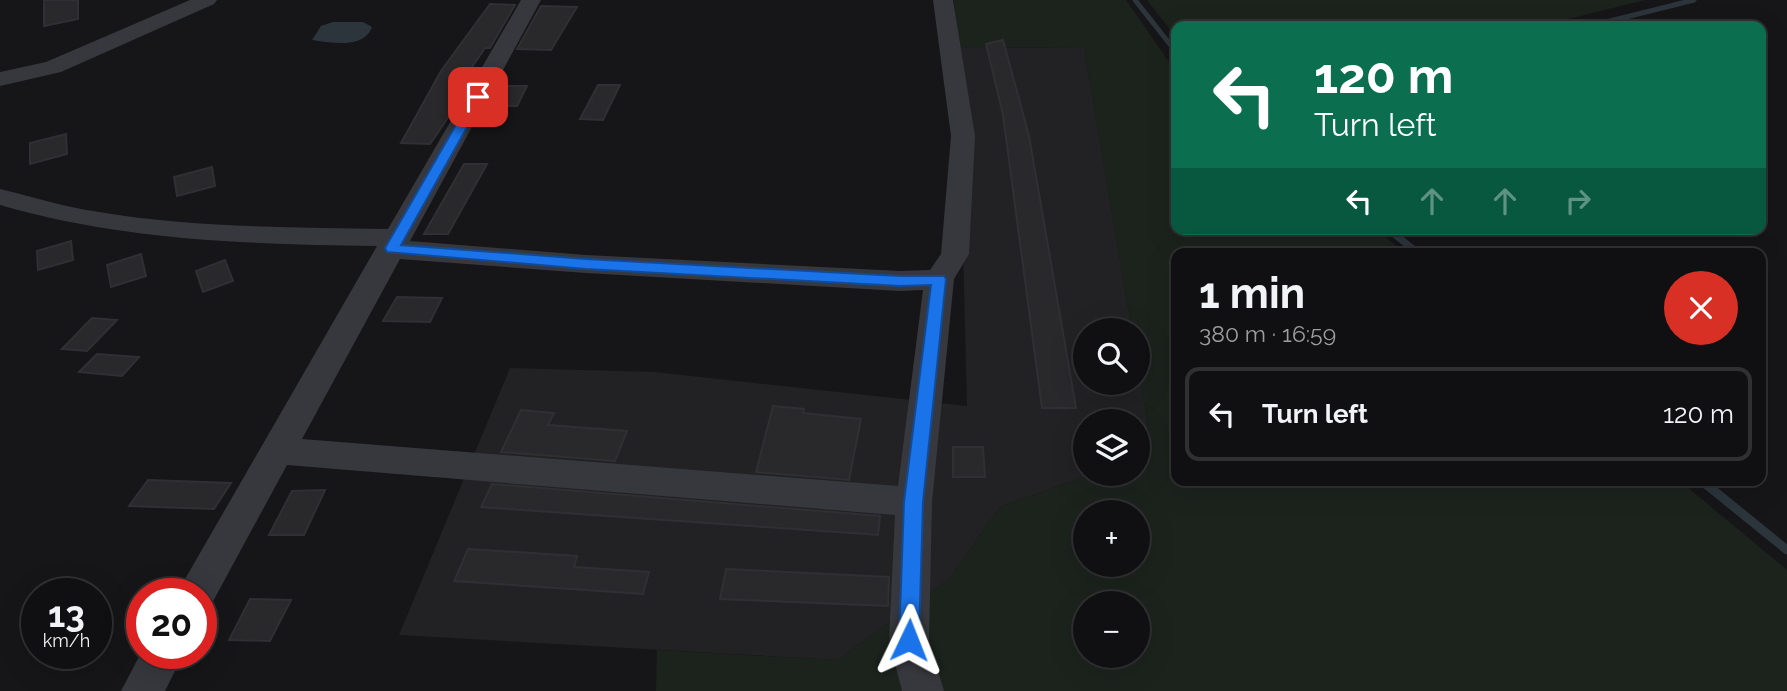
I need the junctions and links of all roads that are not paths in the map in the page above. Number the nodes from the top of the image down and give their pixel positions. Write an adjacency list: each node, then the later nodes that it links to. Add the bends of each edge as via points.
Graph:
1 (207, 0): 4 (street, via 53,67)
2 (531, 0): 6 (street)
3 (943, 0): 7 (street, via 963,136 955,254)
4 (0, 79)
5 (0, 197): 6 (street, via 35,208 174,232)
6 (395, 243): 7 (street, via 586,264 900,281); 8 (street)
7 (939, 279): 9 (street)
8 (278, 451): 9 (street); 10 (street)
9 (914, 502): 13 (street, via 909,640)
10 (206, 578)
11 (154, 669): 12 (street)
12 (142, 691)
13 (923, 691)

